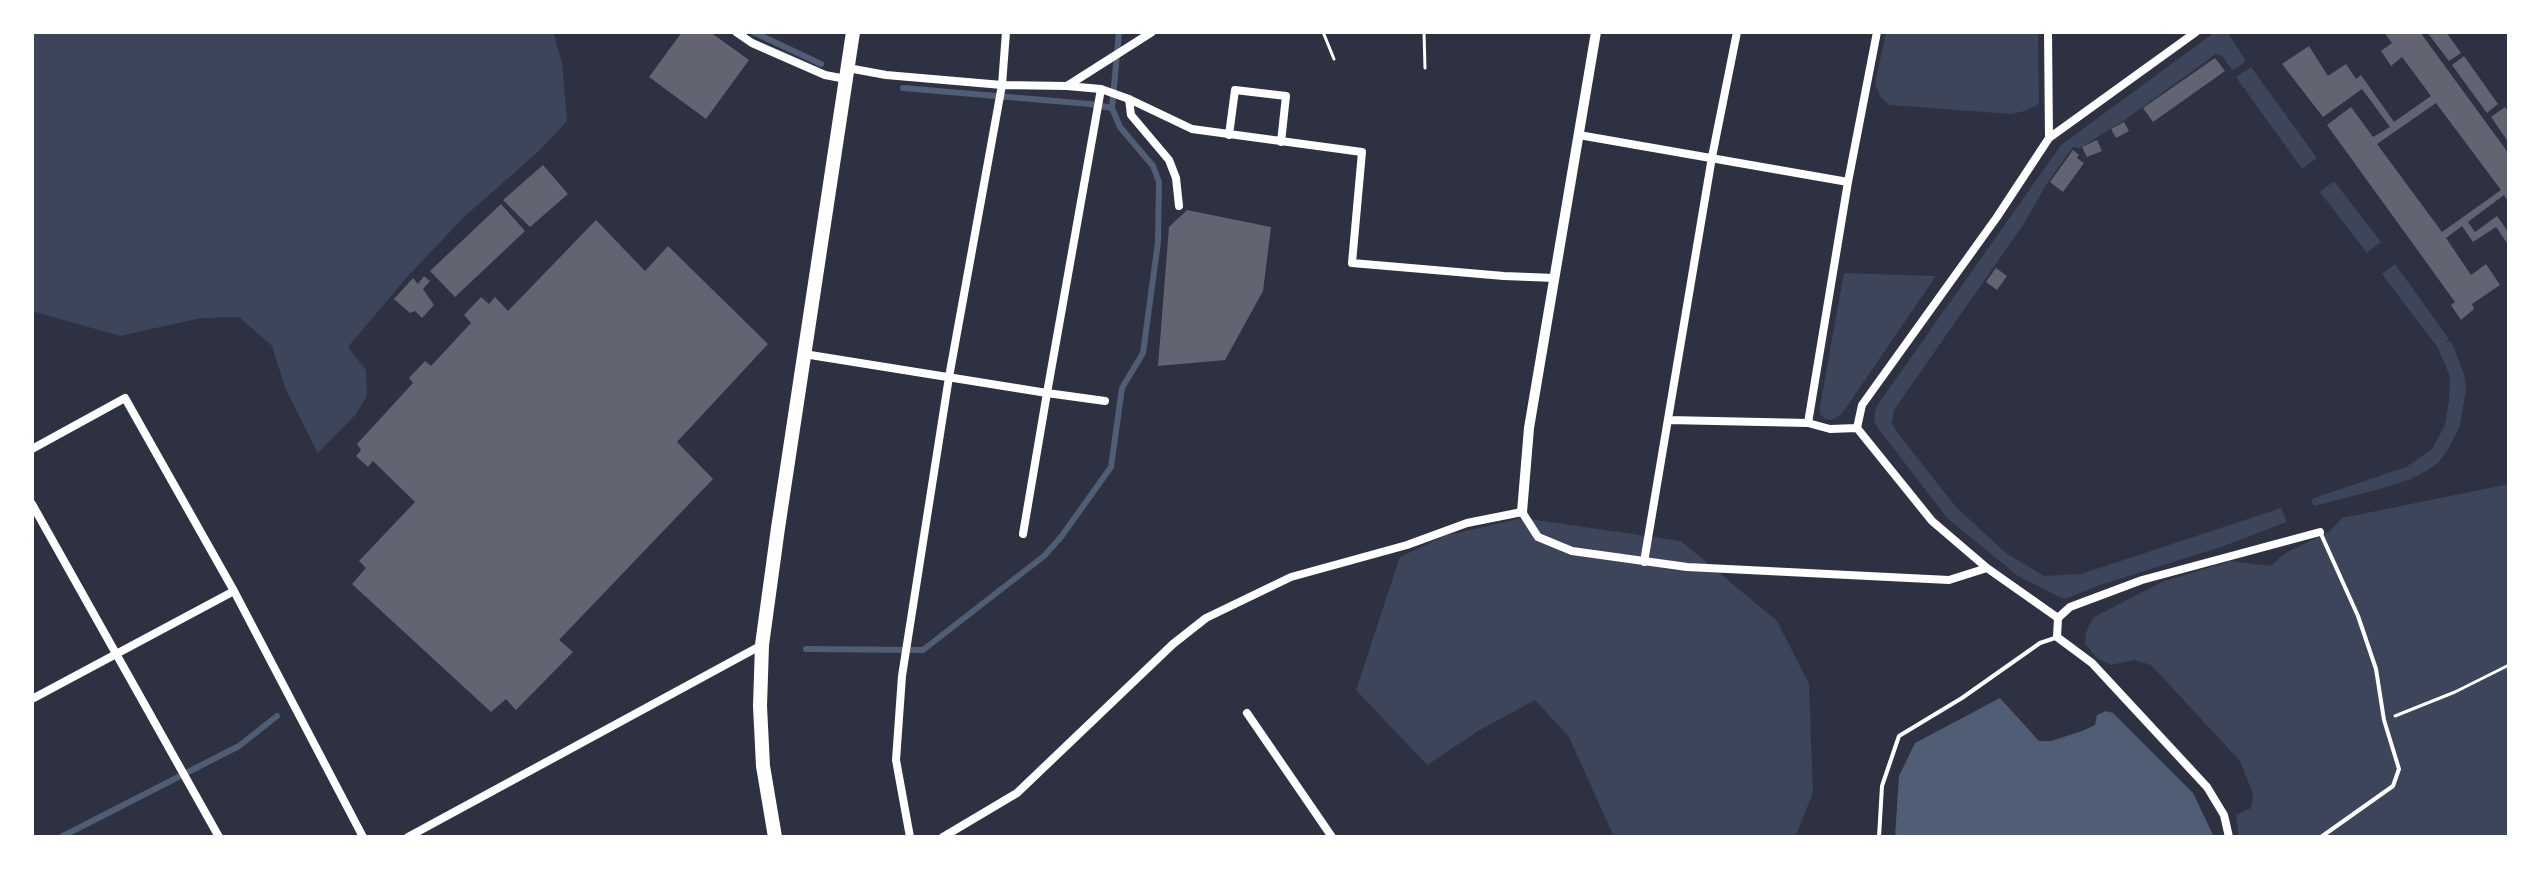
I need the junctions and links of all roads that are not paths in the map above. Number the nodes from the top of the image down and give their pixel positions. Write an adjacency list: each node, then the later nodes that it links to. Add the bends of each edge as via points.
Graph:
1 (736, 32): 10 (street, via 825,75)
2 (853, 32): 10 (main road)
3 (1006, 32): 11 (street)
4 (1152, 32): 12 (street)
5 (1596, 32): 16 (street)
6 (1737, 32): 19 (street)
7 (1877, 32): 20 (street)
8 (2048, 32): 17 (street)
9 (2196, 32): 17 (street)
10 (847, 73): 11 (street); 23 (main road)
11 (1002, 85): 12 (street); 24 (street)
12 (1067, 86): 13 (street)
13 (1101, 89): 14 (street); 25 (street)
14 (1129, 99): 15 (street, via 1192,129); 21 (street, via 1131,115 1169,160)
15 (1229, 135): 18 (street); 18 (street, via 1235,90 1286,96)
16 (1579, 135): 19 (street); 22 (street)
17 (2049, 138): 29 (street, via 1862,405)
18 (1281, 142): 22 (street, via 1362,152 1352,263)
19 (1712, 157): 20 (street); 27 (street)
20 (1848, 182): 28 (street)
21 (1179, 206)
22 (1555, 278): 32 (street, via 1529,428)
23 (804, 354): 24 (street); 40 (main road)
24 (949, 377): 25 (street); 48 (street, via 902,676 896,760)
25 (1047, 393): 26 (street); 34 (street)
26 (1105, 401)
27 (1668, 420): 28 (street); 35 (street)
28 (1808, 423): 29 (street)
29 (1857, 428): 36 (street, via 1932,521)
30 (32, 449): 37 (street, via 125,398)
31 (32, 504): 41 (street)
32 (1522, 512): 35 (street, via 1538,537 1561,547); 49 (street, via 1467,523 1291,577 1206,618 1017,793)
33 (2320, 532): 38 (street, via 2142,580 2070,607); 53 (lane, via 2358,616 2399,769 2393,786)
34 (1023, 534)
35 (1644, 562): 36 (street, via 1949,580)
36 (1987, 568): 38 (street)
37 (234, 591): 41 (street); 45 (street)
38 (2058, 618): 39 (street)
39 (2057, 637): 51 (lane, via 1899,736 1882,786); 52 (street, via 2092,663 2207,787 2224,815)
40 (762, 645): 46 (street); 47 (main road, via 763,766)
41 (115, 656): 42 (street); 44 (street)
42 (32, 699)
43 (1247, 713): 50 (street)
44 (219, 837)
45 (363, 837)
46 (408, 837)
47 (775, 837)
48 (910, 837)
49 (943, 837)
50 (1332, 837)
51 (1879, 837)
52 (2229, 837)
53 (2321, 837)

